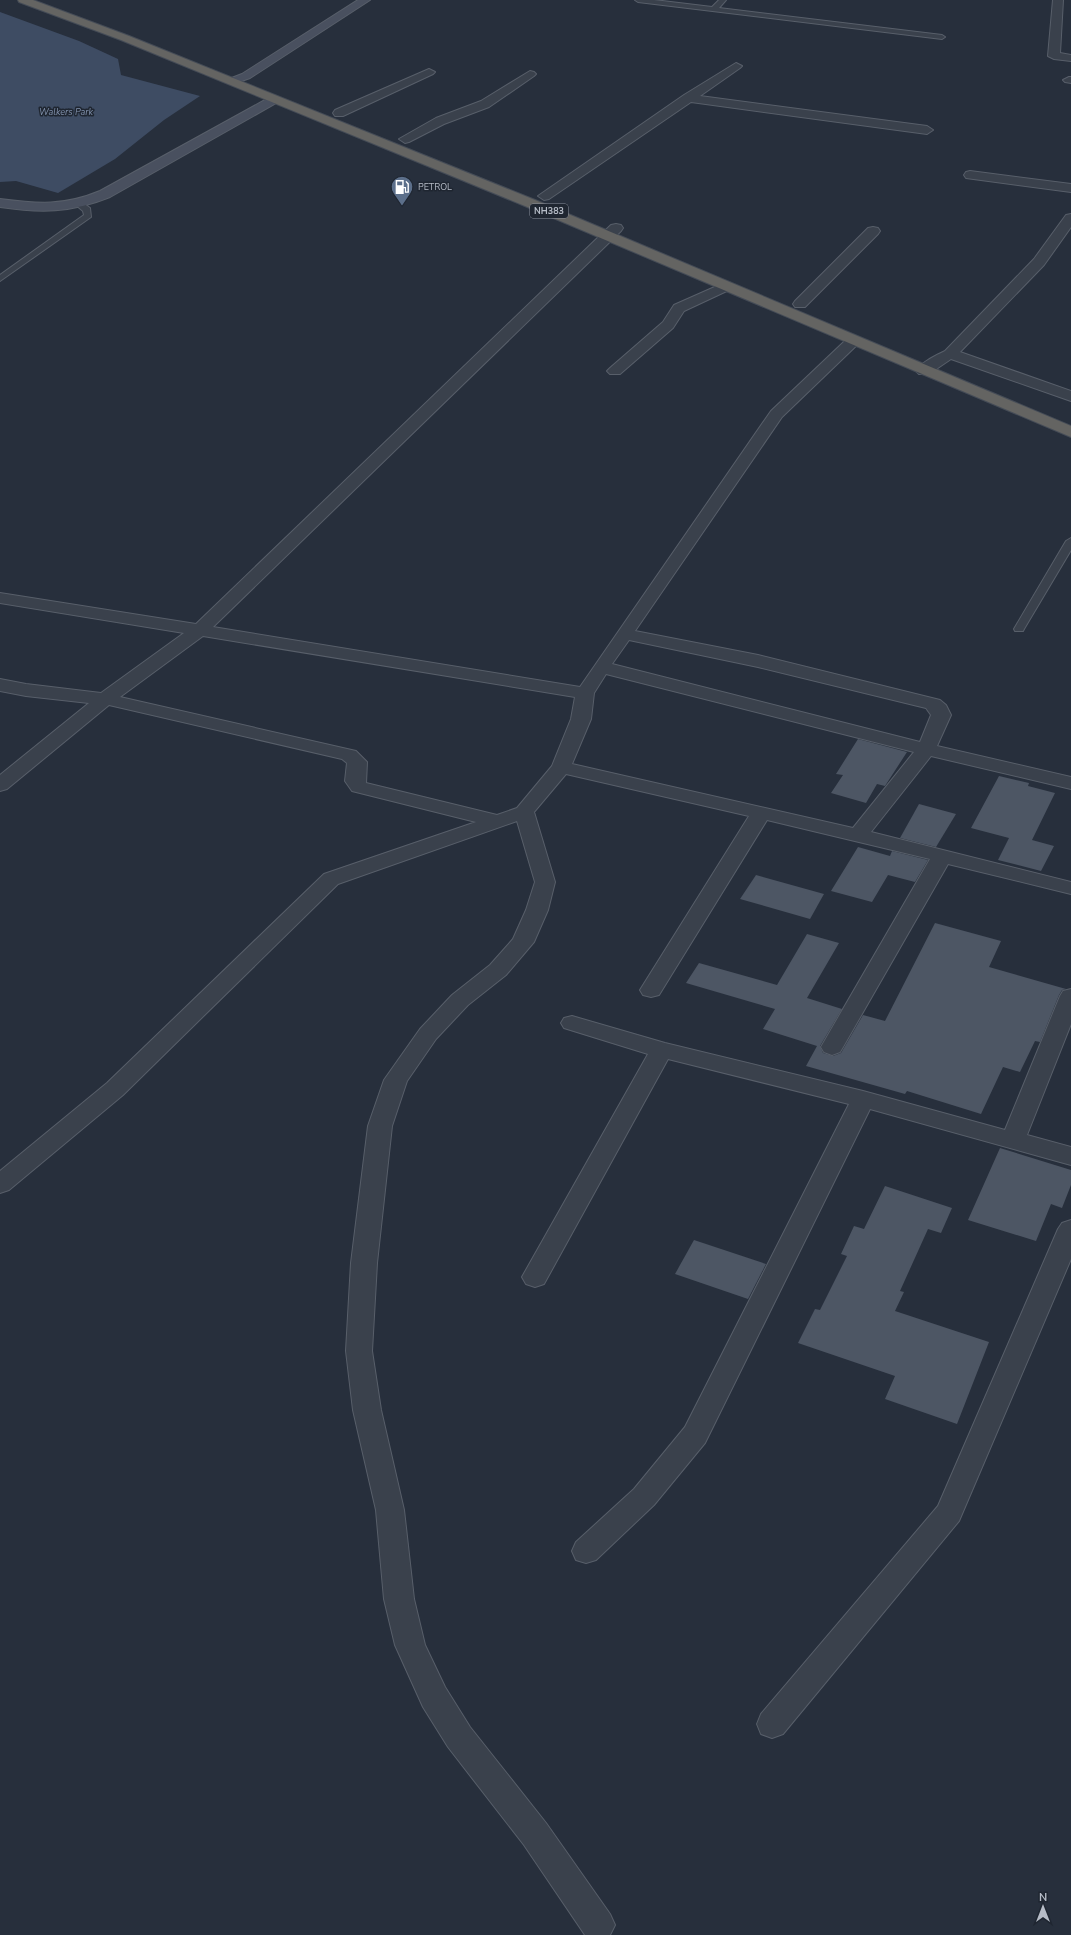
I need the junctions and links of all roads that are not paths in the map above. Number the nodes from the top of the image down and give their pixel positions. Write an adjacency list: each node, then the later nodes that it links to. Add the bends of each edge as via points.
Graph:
1 (23, 0): 14 (highway, NH383)
2 (50, 0): 13 (highway, NH383)
3 (365, 0): 13 (main road)
4 (638, 0): 7 (lane)
5 (723, 0): 7 (lane)
6 (1058, 0): 9 (street, via 1054,56)
7 (714, 9): 8 (lane)
8 (942, 37)
9 (1071, 58)
10 (736, 66): 16 (street)
11 (429, 72): 17 (street)
12 (530, 74): 19 (street, via 485,104 440,121)
13 (246, 76): 14 (main road); 17 (highway, NH383)
14 (233, 81): 15 (highway, NH383)
15 (274, 98): 24 (main road, via 105,194); 26 (highway, NH383)
16 (688, 98): 18 (street); 22 (street)
17 (339, 113): 19 (highway, NH383)
18 (927, 130)
19 (405, 139): 22 (highway, NH383)
20 (970, 175): 21 (street)
21 (1071, 188)
22 (544, 196): 26 (highway, NH383)
23 (0, 203): 24 (main road, via 50,209)
24 (80, 204): 28 (lane, via 87,210 88,215 84,219)
25 (1071, 218): 32 (street, via 1039,262)
26 (612, 232): 29 (highway, NH383); 30 (highway, NH383); 42 (street)
27 (873, 232): 30 (street)
28 (0, 279)
29 (726, 286): 31 (highway, NH383); 34 (street, via 679,308 668,325)
30 (800, 304): 33 (highway, NH383)
31 (853, 341): 35 (highway, NH383); 43 (street, via 776,414)
32 (950, 354): 33 (street); 37 (street)
33 (935, 362): 35 (street); 36 (highway, NH383)
34 (615, 371)
35 (924, 371): 38 (highway, NH383)
36 (999, 388)
37 (1071, 396)
38 (1071, 432)
39 (1071, 542): 41 (lane)
40 (0, 598): 42 (street)
41 (1019, 629)
42 (200, 630): 46 (street); 47 (street)
43 (625, 634): 44 (street); 48 (street, via 758,661 933,704 941,715)
44 (601, 667): 46 (street); 48 (street)
45 (0, 685): 47 (street)
46 (585, 692): 49 (street, via 580,719)
47 (105, 699): 51 (street); 54 (street, via 349,755 357,762 355,781 359,787)
48 (926, 749): 50 (street); 55 (street)
49 (561, 767): 52 (street); 53 (street)
50 (1071, 783)
51 (0, 785)
52 (524, 812): 54 (street); 71 (street, via 545,882 537,910 523,942 498,970 460,1000 428,1034 396,1080 380,1126 364,1263 359,1351 367,1410 390,1510 399,1599 410,1645 434,1697 459,1736 536,1834)
53 (761, 813): 55 (street); 58 (street)
54 (498, 821): 66 (street, via 331,879 115,1089)
55 (858, 836): 56 (street)
56 (942, 856): 57 (street); 61 (street)
57 (1071, 888)
58 (651, 990)
59 (1071, 996): 64 (street)
60 (572, 1023): 62 (street)
61 (832, 1048)
62 (662, 1050): 63 (street); 68 (street)
63 (863, 1100): 64 (street); 69 (street, via 695,1435 644,1497)
64 (1013, 1140): 65 (street)
65 (1071, 1156)
66 (0, 1184)
67 (1071, 1229): 70 (street, via 949,1513)
68 (535, 1277)
69 (586, 1551)
70 (772, 1724)
71 (598, 1925)

